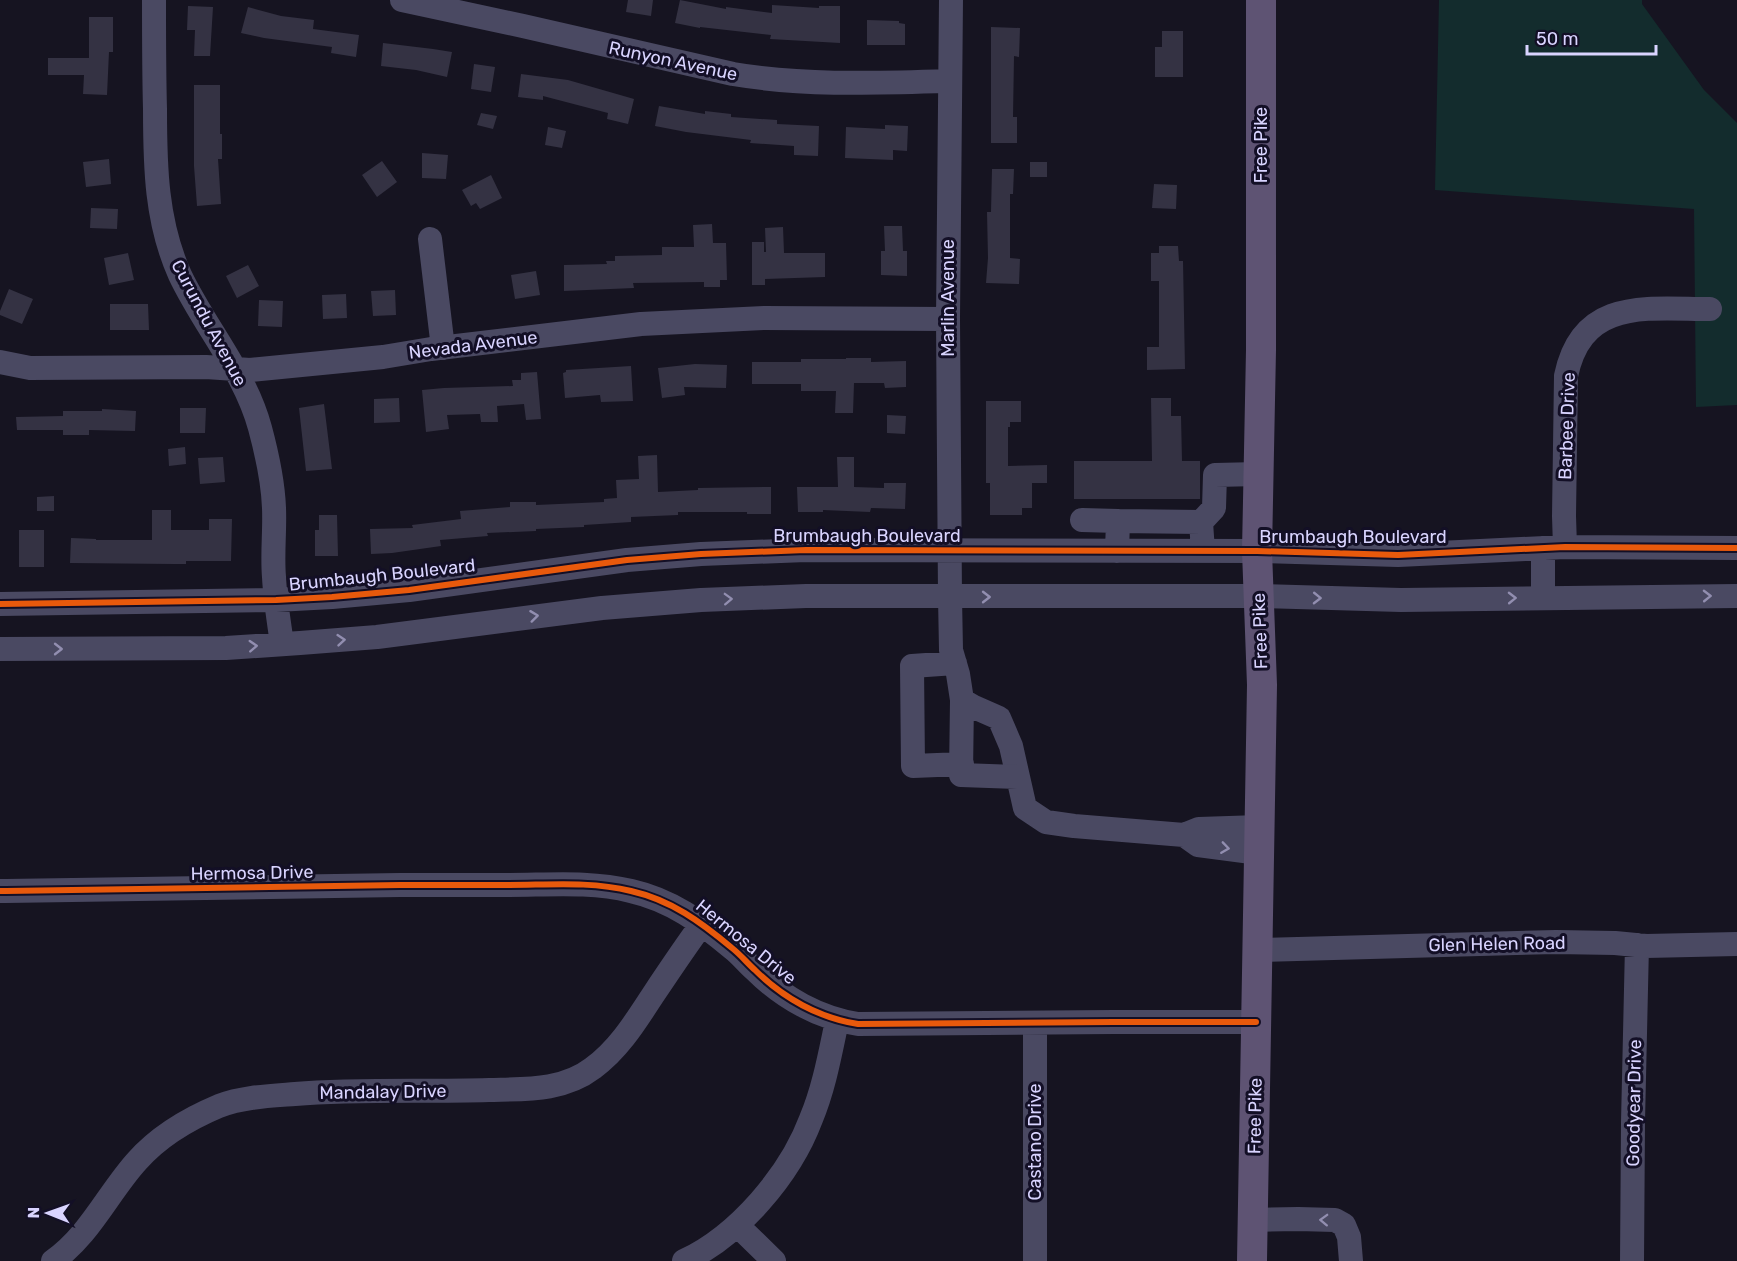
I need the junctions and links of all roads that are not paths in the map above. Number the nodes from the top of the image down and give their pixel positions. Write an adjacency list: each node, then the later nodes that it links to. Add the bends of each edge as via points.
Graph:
1 (154, 0): 11 (street, Curundu Avenue, via 155,173 160,207 180,274)
2 (402, 0): 5 (street, Runyon Avenue, via 762,79)
3 (951, 0): 5 (street, Marlin Avenue)
4 (1261, 0): 12 (main road, Free Pike)
5 (949, 81): 8 (street, Marlin Avenue)
6 (430, 239): 9 (street)
7 (1710, 309): 16 (street, Barbee Drive, via 1632,309 1617,313 1598,322 1576,346 1566,376 1564,516)
8 (948, 319): 9 (street, Nevada Avenue, via 764,318 641,324); 18 (street, Marlin Avenue)
9 (443, 348): 11 (street, Nevada Avenue, via 284,367)
10 (0, 362): 11 (street, Nevada Avenue, via 30,368)
11 (234, 369): 26 (street, Curundu Avenue, via 259,424 267,457 274,506)
12 (1258, 474): 15 (street, via 1215,475 1214,508); 21 (main road, Free Pike)
13 (1082, 520): 14 (street)
14 (1118, 521): 15 (street); 19 (street)
15 (1201, 522): 20 (street)
16 (1554, 547): 17 (street, Brumbaugh Boulevard); 21 (street, Brumbaugh Boulevard, via 1398,555); 25 (street, Barbee Drive)
17 (1737, 548)
18 (949, 549): 19 (street, Brumbaugh Boulevard); 24 (street, Marlin Avenue); 26 (street, Brumbaugh Boulevard, via 690,555 409,590)
19 (1117, 551): 20 (street, Brumbaugh Boulevard)
20 (1203, 551): 21 (street, Brumbaugh Boulevard)
21 (1257, 551): 22 (main road, Free Pike)
22 (1258, 596): 24 (street, one-way to 22); 25 (street, one-way to 25); 34 (main road, Free Pike, via 1262,685)
23 (1737, 596): 25 (street, one-way to 23)
24 (950, 597): 28 (street, one-way to 24, via 690,601 806,596); 30 (street, Marlin Avenue, via 951,650)
25 (1543, 598)
26 (276, 600): 27 (street, Brumbaugh Boulevard); 28 (street, Curundu Avenue)
27 (0, 604)
28 (282, 644): 29 (street, one-way to 28, via 226,648)
29 (0, 649)
30 (955, 663): 31 (street, Marlin Avenue); 32 (street, via 912,666 913,766)
31 (962, 700): 32 (street, Marlin Avenue); 33 (street, via 999,718 1011,746)
32 (962, 764): 33 (street, via 961,775)
33 (1017, 777): 34 (street, via 1025,808 1046,822 1184,836 1198,844)
34 (1259, 840): 39 (main road, Free Pike)
35 (0, 891): 36 (street, Hermosa Drive, via 589,884 654,897)
36 (702, 924): 40 (street, Hermosa Drive, via 774,987 814,1012); 45 (street, Mandalay Drive, via 615,1049 576,1078 542,1088 315,1092 251,1097 222,1105 195,1116 152,1145 81,1236)
37 (1737, 944): 38 (street, Glen Helen Road)
38 (1637, 945): 39 (street, Glen Helen Road, via 1556,942); 51 (street, Goodyear Drive)
39 (1257, 950): 41 (main road, Free Pike)
40 (837, 1021): 42 (street, Hermosa Drive); 44 (street, via 809,1125 777,1180)
41 (1256, 1022): 42 (street, Hermosa Drive); 43 (main road, Free Pike)
42 (1035, 1023): 48 (street, Castano Drive)
43 (1252, 1220): 49 (main road, Free Pike); 50 (street, one-way to 43, via 1349,1237 1344,1225 1335,1220)
44 (737, 1225): 46 (street); 47 (street)
45 (53, 1261)
46 (684, 1261)
47 (774, 1261)
48 (1035, 1261)
49 (1252, 1261)
50 (1351, 1261)
51 (1632, 1261)

